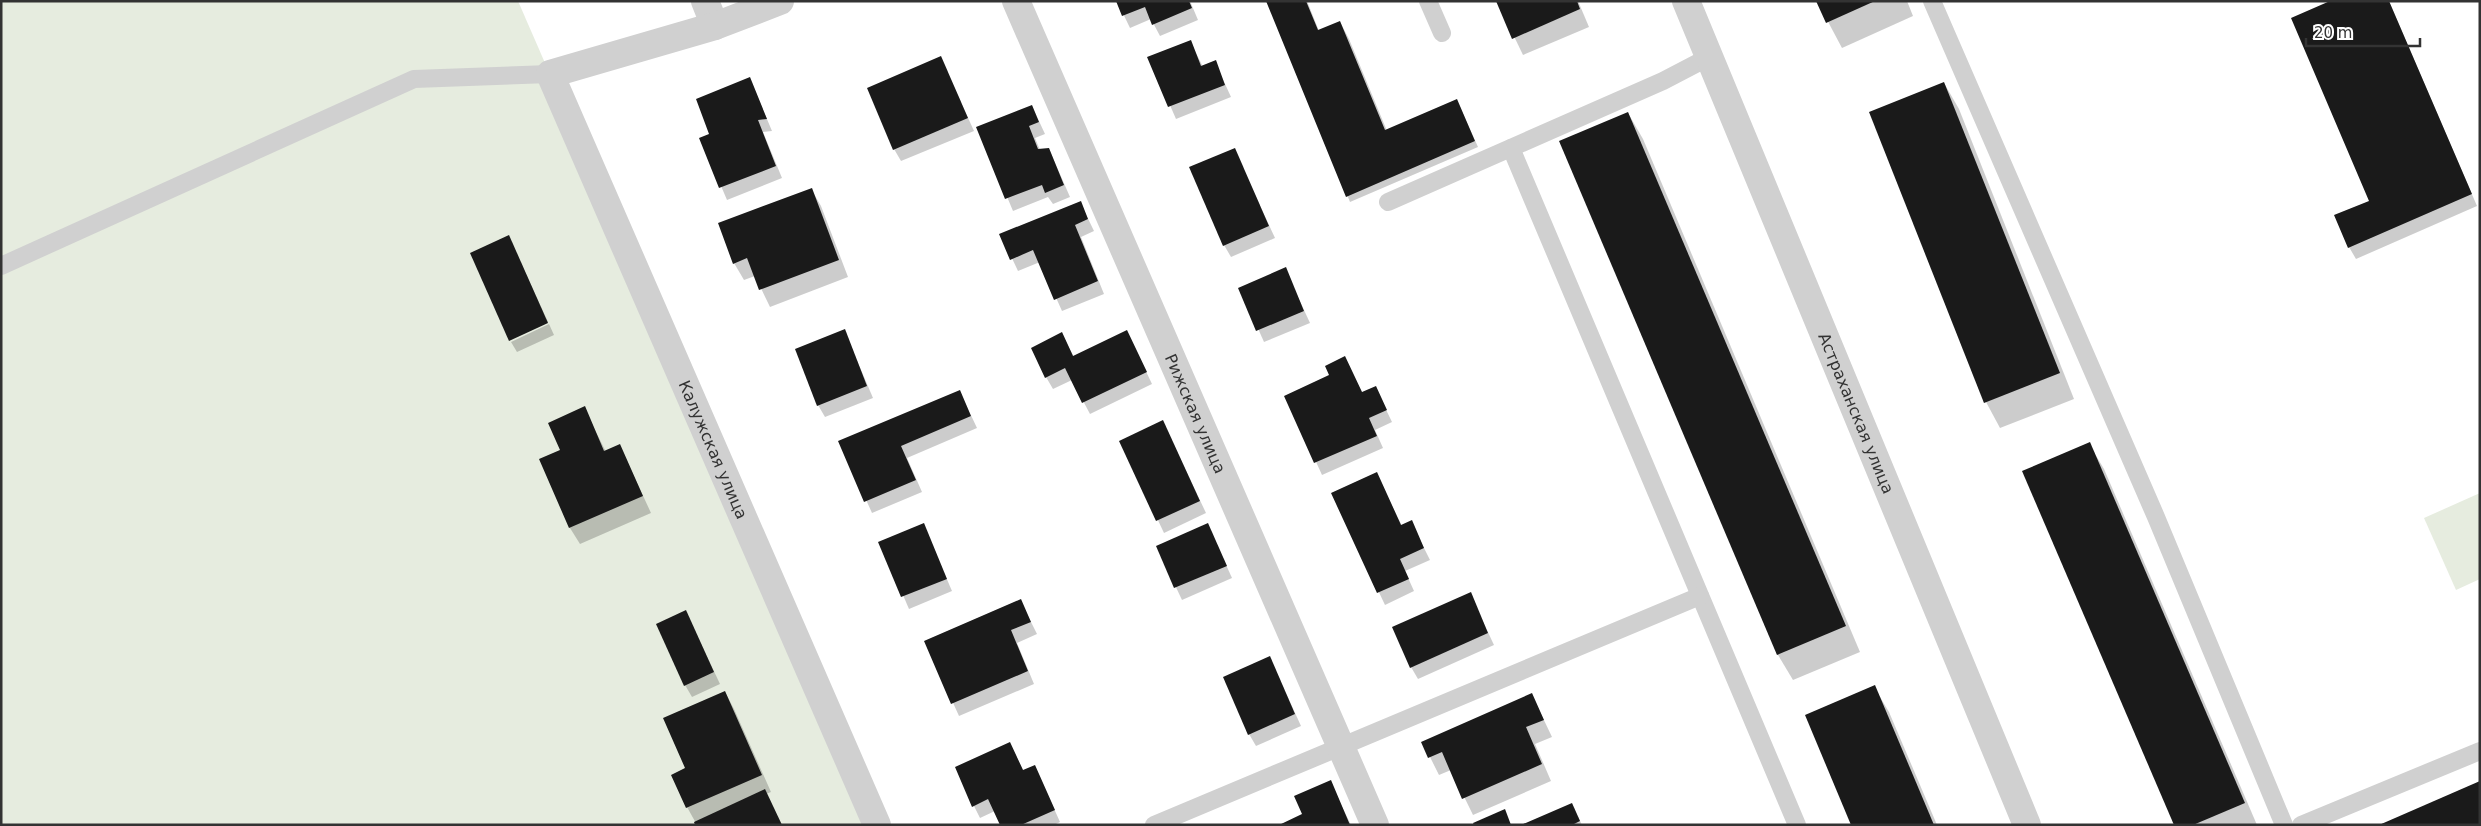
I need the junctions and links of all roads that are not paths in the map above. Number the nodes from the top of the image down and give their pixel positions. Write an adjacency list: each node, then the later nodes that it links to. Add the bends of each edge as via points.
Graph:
1 (705, 1): 7 (street)
2 (780, 1): 7 (street)
3 (1016, 1): 15 (street, Рижская улица)
4 (1428, 1): 8 (lane)
5 (1686, 1): 9 (street, Астраханская улица)
6 (1932, 1): 22 (lane, via 2156,517)
7 (715, 26): 10 (street)
8 (1442, 33)
9 (1709, 57): 11 (lane, via 1664,81); 21 (street, Астраханская улица)
10 (550, 74): 13 (lane, via 414,79); 17 (street, Калужская улица)
11 (1511, 148): 12 (lane); 14 (lane)
12 (1388, 202)
13 (1, 266)
14 (1700, 596): 15 (lane); 20 (lane)
15 (1341, 746): 18 (lane); 19 (street, Рижская улица)
16 (2480, 751): 23 (lane)
17 (877, 825)
18 (1154, 825)
19 (1375, 825)
20 (1797, 825)
21 (2027, 825)
22 (2284, 825)
23 (2301, 825)

